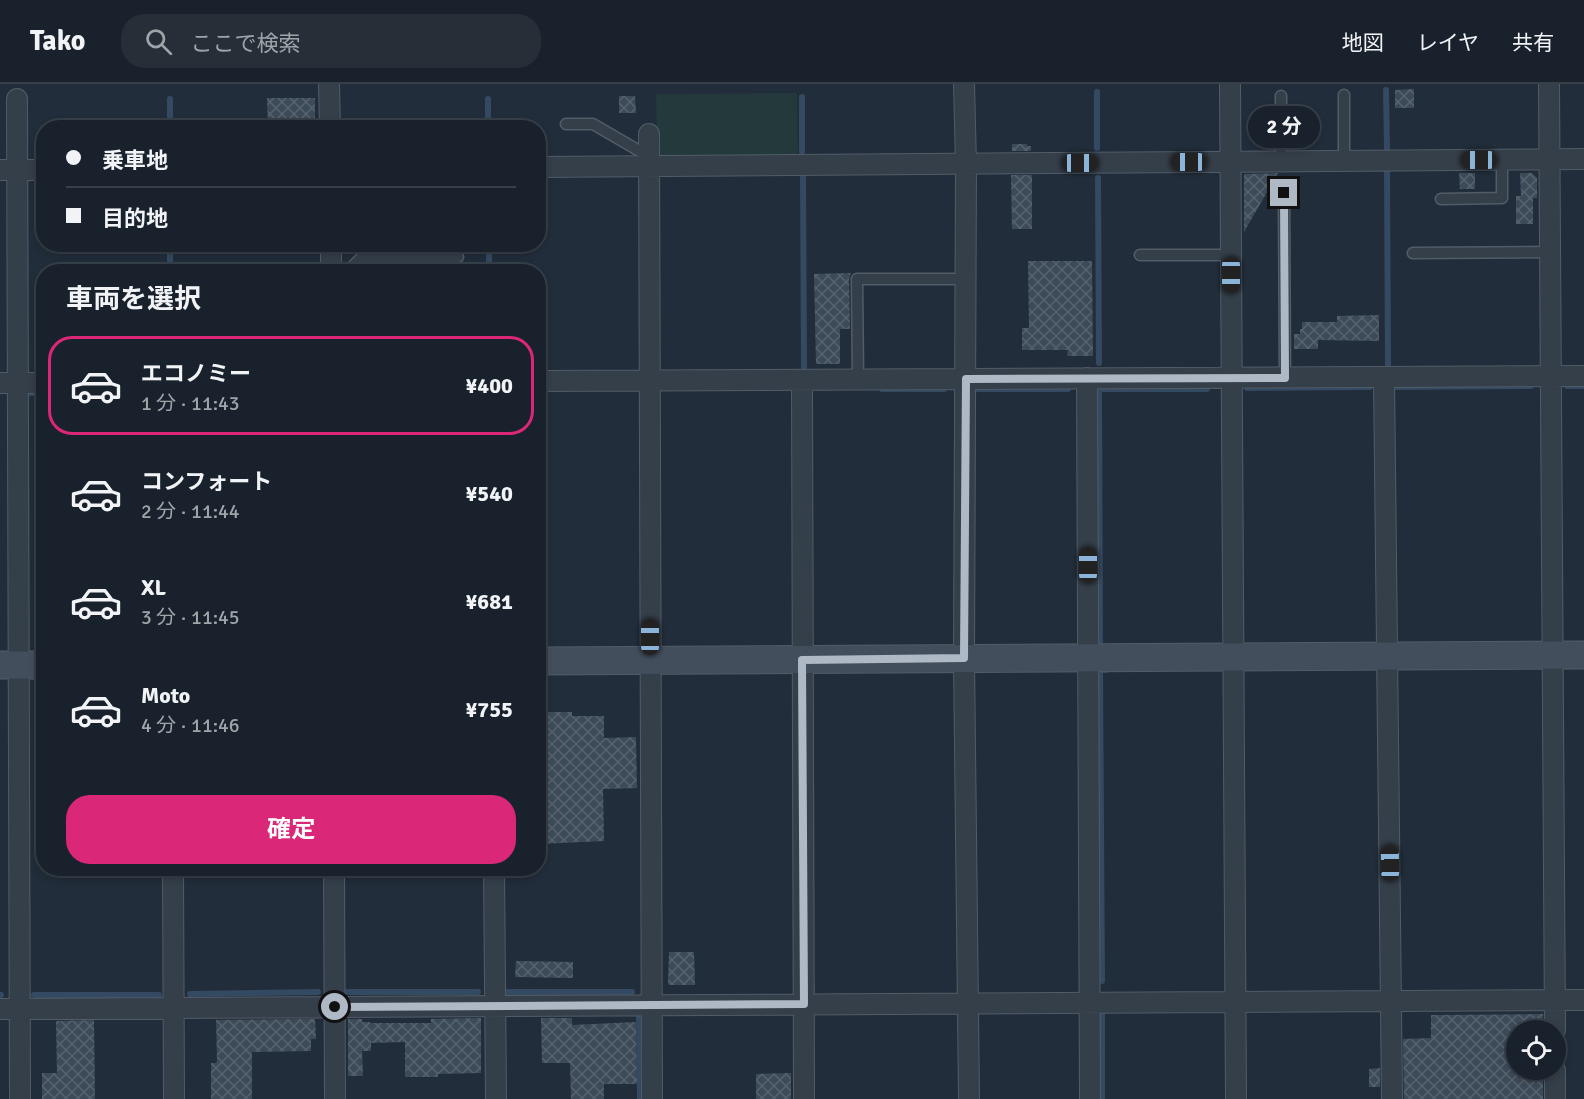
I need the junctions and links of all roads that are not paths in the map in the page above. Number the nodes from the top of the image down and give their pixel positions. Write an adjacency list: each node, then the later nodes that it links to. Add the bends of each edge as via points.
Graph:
1 (329, 84): 8 (street)
2 (964, 84): 18 (street)
3 (1230, 84): 17 (street)
4 (1549, 84): 13 (street)
5 (1344, 95): 16 (lane)
6 (1281, 96): 15 (lane)
7 (17, 99): 20 (street)
8 (330, 120)
9 (566, 124): 14 (lane, via 593,124)
10 (649, 134): 14 (street)
11 (1584, 159): 13 (street)
12 (1502, 160): 13 (street); 16 (street); 23 (lane, via 1502,198)
13 (1549, 160): 24 (street)
14 (649, 161): 18 (street); 19 (street); 39 (street)
15 (1281, 161): 16 (street); 17 (street)
16 (1344, 161)
17 (1230, 162): 18 (street); 27 (street)
18 (966, 164): 30 (street)
19 (546, 167)
20 (9, 170): 21 (street); 42 (street)
21 (36, 170)
22 (1284, 193): 36 (lane)
23 (1441, 199)
24 (1550, 252): 25 (lane); 31 (street)
25 (1413, 253)
26 (1140, 255): 27 (lane)
27 (1231, 255): 35 (street)
28 (458, 257): 29 (lane, via 361,258)
29 (355, 264)
30 (966, 279): 37 (lane, via 857,279); 38 (street)
31 (1551, 376): 32 (street); 33 (street); 46 (street)
32 (1584, 376)
33 (1384, 377): 36 (street); 45 (street)
34 (1087, 378): 35 (street); 38 (street); 49 (street)
35 (1232, 378): 36 (street); 47 (street)
36 (1285, 378)
37 (858, 379): 38 (street); 40 (street)
38 (966, 379): 48 (street)
39 (649, 380): 40 (street); 41 (street); 52 (street)
40 (801, 380): 50 (street)
41 (546, 381)
42 (9, 383): 43 (street); 53 (street)
43 (36, 383)
44 (1584, 655): 46 (street)
45 (1387, 656): 46 (street); 47 (street); 59 (street)
46 (1552, 656): 57 (street)
47 (1233, 657): 49 (street); 60 (street)
48 (964, 658): 49 (street); 50 (street); 61 (street)
49 (1088, 658): 62 (street)
50 (802, 660): 52 (street); 63 (street)
51 (546, 661): 52 (street)
52 (650, 661): 64 (street)
53 (21, 665): 69 (street)
54 (173, 876): 67 (street)
55 (334, 876): 66 (street)
56 (494, 876): 65 (street)
57 (1554, 1000): 58 (street); 59 (street); 70 (street)
58 (1584, 1000)
59 (1391, 1001): 60 (street); 81 (street)
60 (1235, 1002): 62 (street); 80 (street)
61 (969, 1003): 62 (street); 63 (street); 78 (street)
62 (1088, 1003): 79 (street)
63 (804, 1004): 64 (street); 77 (street)
64 (652, 1005): 65 (street); 76 (street)
65 (496, 1006): 66 (street); 75 (street)
66 (335, 1007): 67 (street); 74 (street)
67 (174, 1008): 69 (street); 73 (street)
68 (0, 1009): 69 (street)
69 (20, 1009): 72 (street)
70 (1555, 1020)
71 (1555, 1080): 82 (street)
72 (20, 1099)
73 (174, 1099)
74 (335, 1099)
75 (496, 1099)
76 (652, 1099)
77 (804, 1099)
78 (969, 1099)
79 (1090, 1099)
80 (1236, 1099)
81 (1392, 1099)
82 (1555, 1099)

